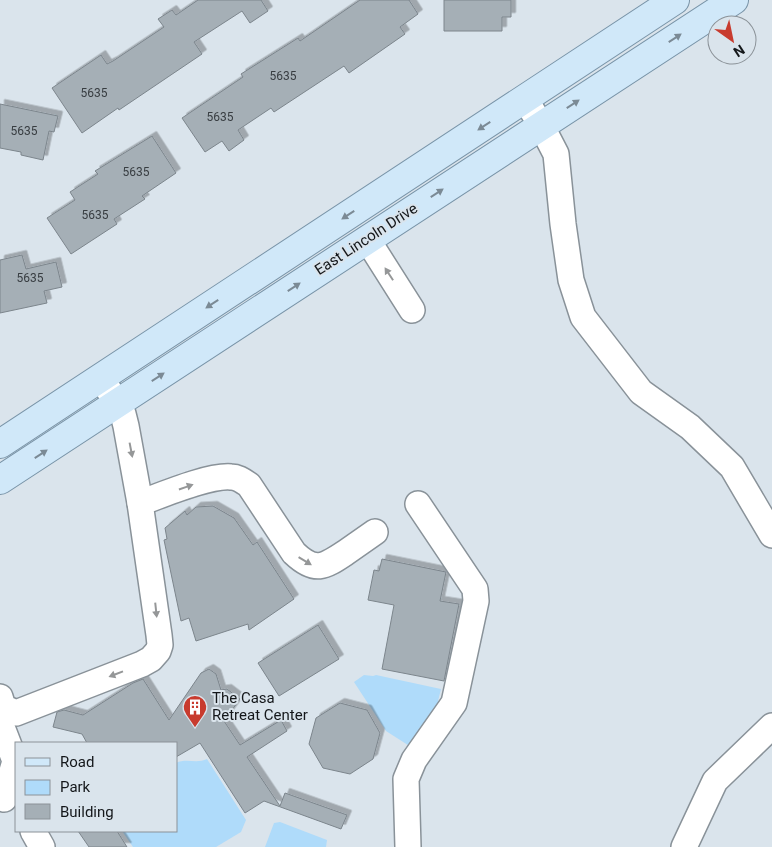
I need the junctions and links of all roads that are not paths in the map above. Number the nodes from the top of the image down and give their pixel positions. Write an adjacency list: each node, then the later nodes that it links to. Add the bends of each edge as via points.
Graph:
1 (675, 0): 3 (main road, East Lincoln Drive)
2 (734, 0): 4 (main road, East Lincoln Drive, one-way to 2)
3 (525, 99): 4 (street); 7 (main road, East Lincoln Drive, one-way to 7)
4 (541, 125): 5 (main road, East Lincoln Drive, one-way to 4); 14 (street, via 556,154 571,280 583,316 641,392 690,427 732,467)
5 (367, 239): 6 (street, one-way to 5); 8 (main road, East Lincoln Drive, one-way to 5)
6 (412, 310)
7 (101, 377): 8 (street); 9 (main road, East Lincoln Drive)
8 (117, 404): 10 (main road, East Lincoln Drive, one-way to 8); 11 (street, one-way to 11, via 126,426)
9 (0, 444)
10 (0, 480)
11 (140, 503): 13 (street, one-way to 13, via 194,484 222,477 240,478 249,484 294,554 303,562 316,566 327,565); 15 (street, one-way to 15, via 159,635 158,651 142,664)
12 (418, 504): 20 (street, via 475,589 476,601 454,703 414,760 406,779)
13 (375, 532)
14 (772, 535)
15 (5, 718): 17 (street, via 15,761)
16 (772, 726): 21 (street, via 715,780)
17 (7, 802)
18 (34, 832): 19 (street)
19 (42, 847)
20 (408, 847)
21 (684, 847)

